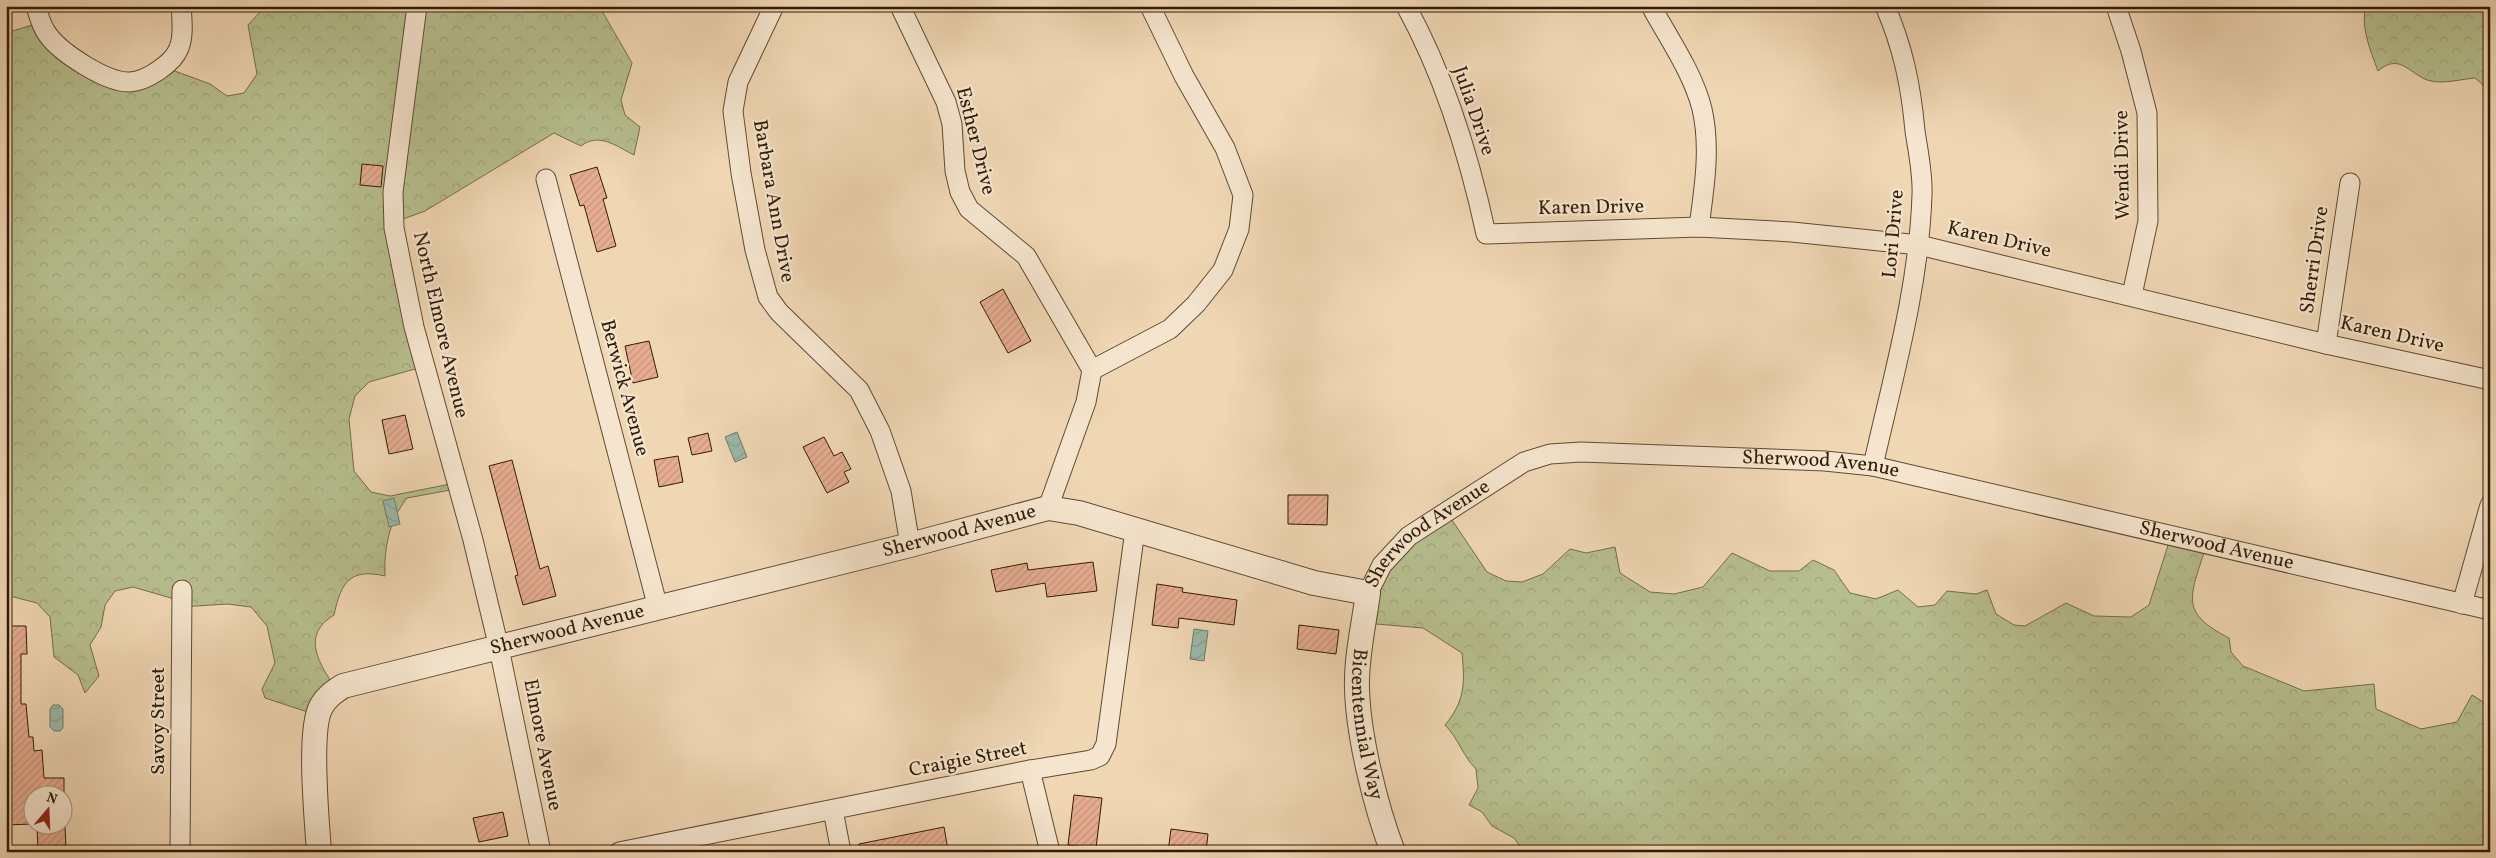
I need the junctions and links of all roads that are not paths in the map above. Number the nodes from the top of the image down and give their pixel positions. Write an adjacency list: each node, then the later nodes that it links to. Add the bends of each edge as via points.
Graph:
1 (36, 6): 2 (street, via 40,22 62,50 93,70 129,82 148,77 175,56 183,21)
2 (181, 6)
3 (417, 6): 30 (street, North Elmore Avenue, via 393,192 394,228 414,327)
4 (774, 6): 24 (street, Barbara Ann Drive, via 738,82 734,111 755,250 768,297 778,312 859,390 880,431 900,491)
5 (900, 6): 18 (street, Esther Drive, via 946,102 952,124 955,171 960,192 969,209 1026,256)
6 (1150, 6): 18 (street, via 1184,76 1225,148 1243,195 1240,229 1223,270 1170,329)
7 (1406, 6): 14 (street, Julia Drive, via 1456,118)
8 (1650, 6): 13 (street, via 1688,74 1702,108 1706,179)
9 (1884, 6): 15 (street, Lori Drive, via 1910,82 1922,192)
10 (2116, 6): 16 (street, Wendi Drive, via 2132,51 2147,113 2148,221)
11 (546, 179): 28 (street, Berwick Avenue)
12 (2350, 183): 17 (street, Sherri Drive)
13 (1699, 227): 14 (street, Karen Drive); 15 (street, Karen Drive, via 1792,232)
14 (1486, 234)
15 (1919, 245): 16 (street, Karen Drive); 20 (street, Lori Drive, via 1913,289)
16 (2132, 296): 17 (street, Karen Drive)
17 (2326, 344): 19 (street, Karen Drive)
18 (1092, 370): 22 (street, via 1086,402)
19 (2490, 380)
20 (1873, 466): 26 (street, Sherwood Avenue, via 1825,461 1581,452 1550,454 1524,462 1409,536 1382,565); 27 (street, Sherwood Avenue)
21 (2490, 505): 27 (street)
22 (1048, 508): 23 (street, Sherwood Avenue, via 1079,513); 24 (street, Sherwood Avenue)
23 (1135, 530): 26 (street, Sherwood Avenue, via 1314,583); 31 (street, Craigie Street, via 1106,744 1100,756 1091,760)
24 (910, 546): 28 (street, Sherwood Avenue)
25 (182, 590): 33 (street, Savoy Street)
26 (1368, 593): 39 (street, Bicentennial Way, via 1357,688 1371,775)
27 (2462, 604): 29 (street, Sherwood Avenue)
28 (658, 608): 30 (street, Sherwood Avenue)
29 (2490, 610)
30 (500, 648): 34 (street, Sherwood Avenue, via 343,686 327,697 319,709 315,751); 35 (street, Elmore Avenue)
31 (1030, 770): 32 (street, Craigie Street); 38 (street)
32 (833, 810): 36 (street, Craigie Street); 37 (street)
33 (180, 852)
34 (319, 852)
35 (540, 852)
36 (619, 852)
37 (841, 852)
38 (1050, 852)
39 (1393, 852)

